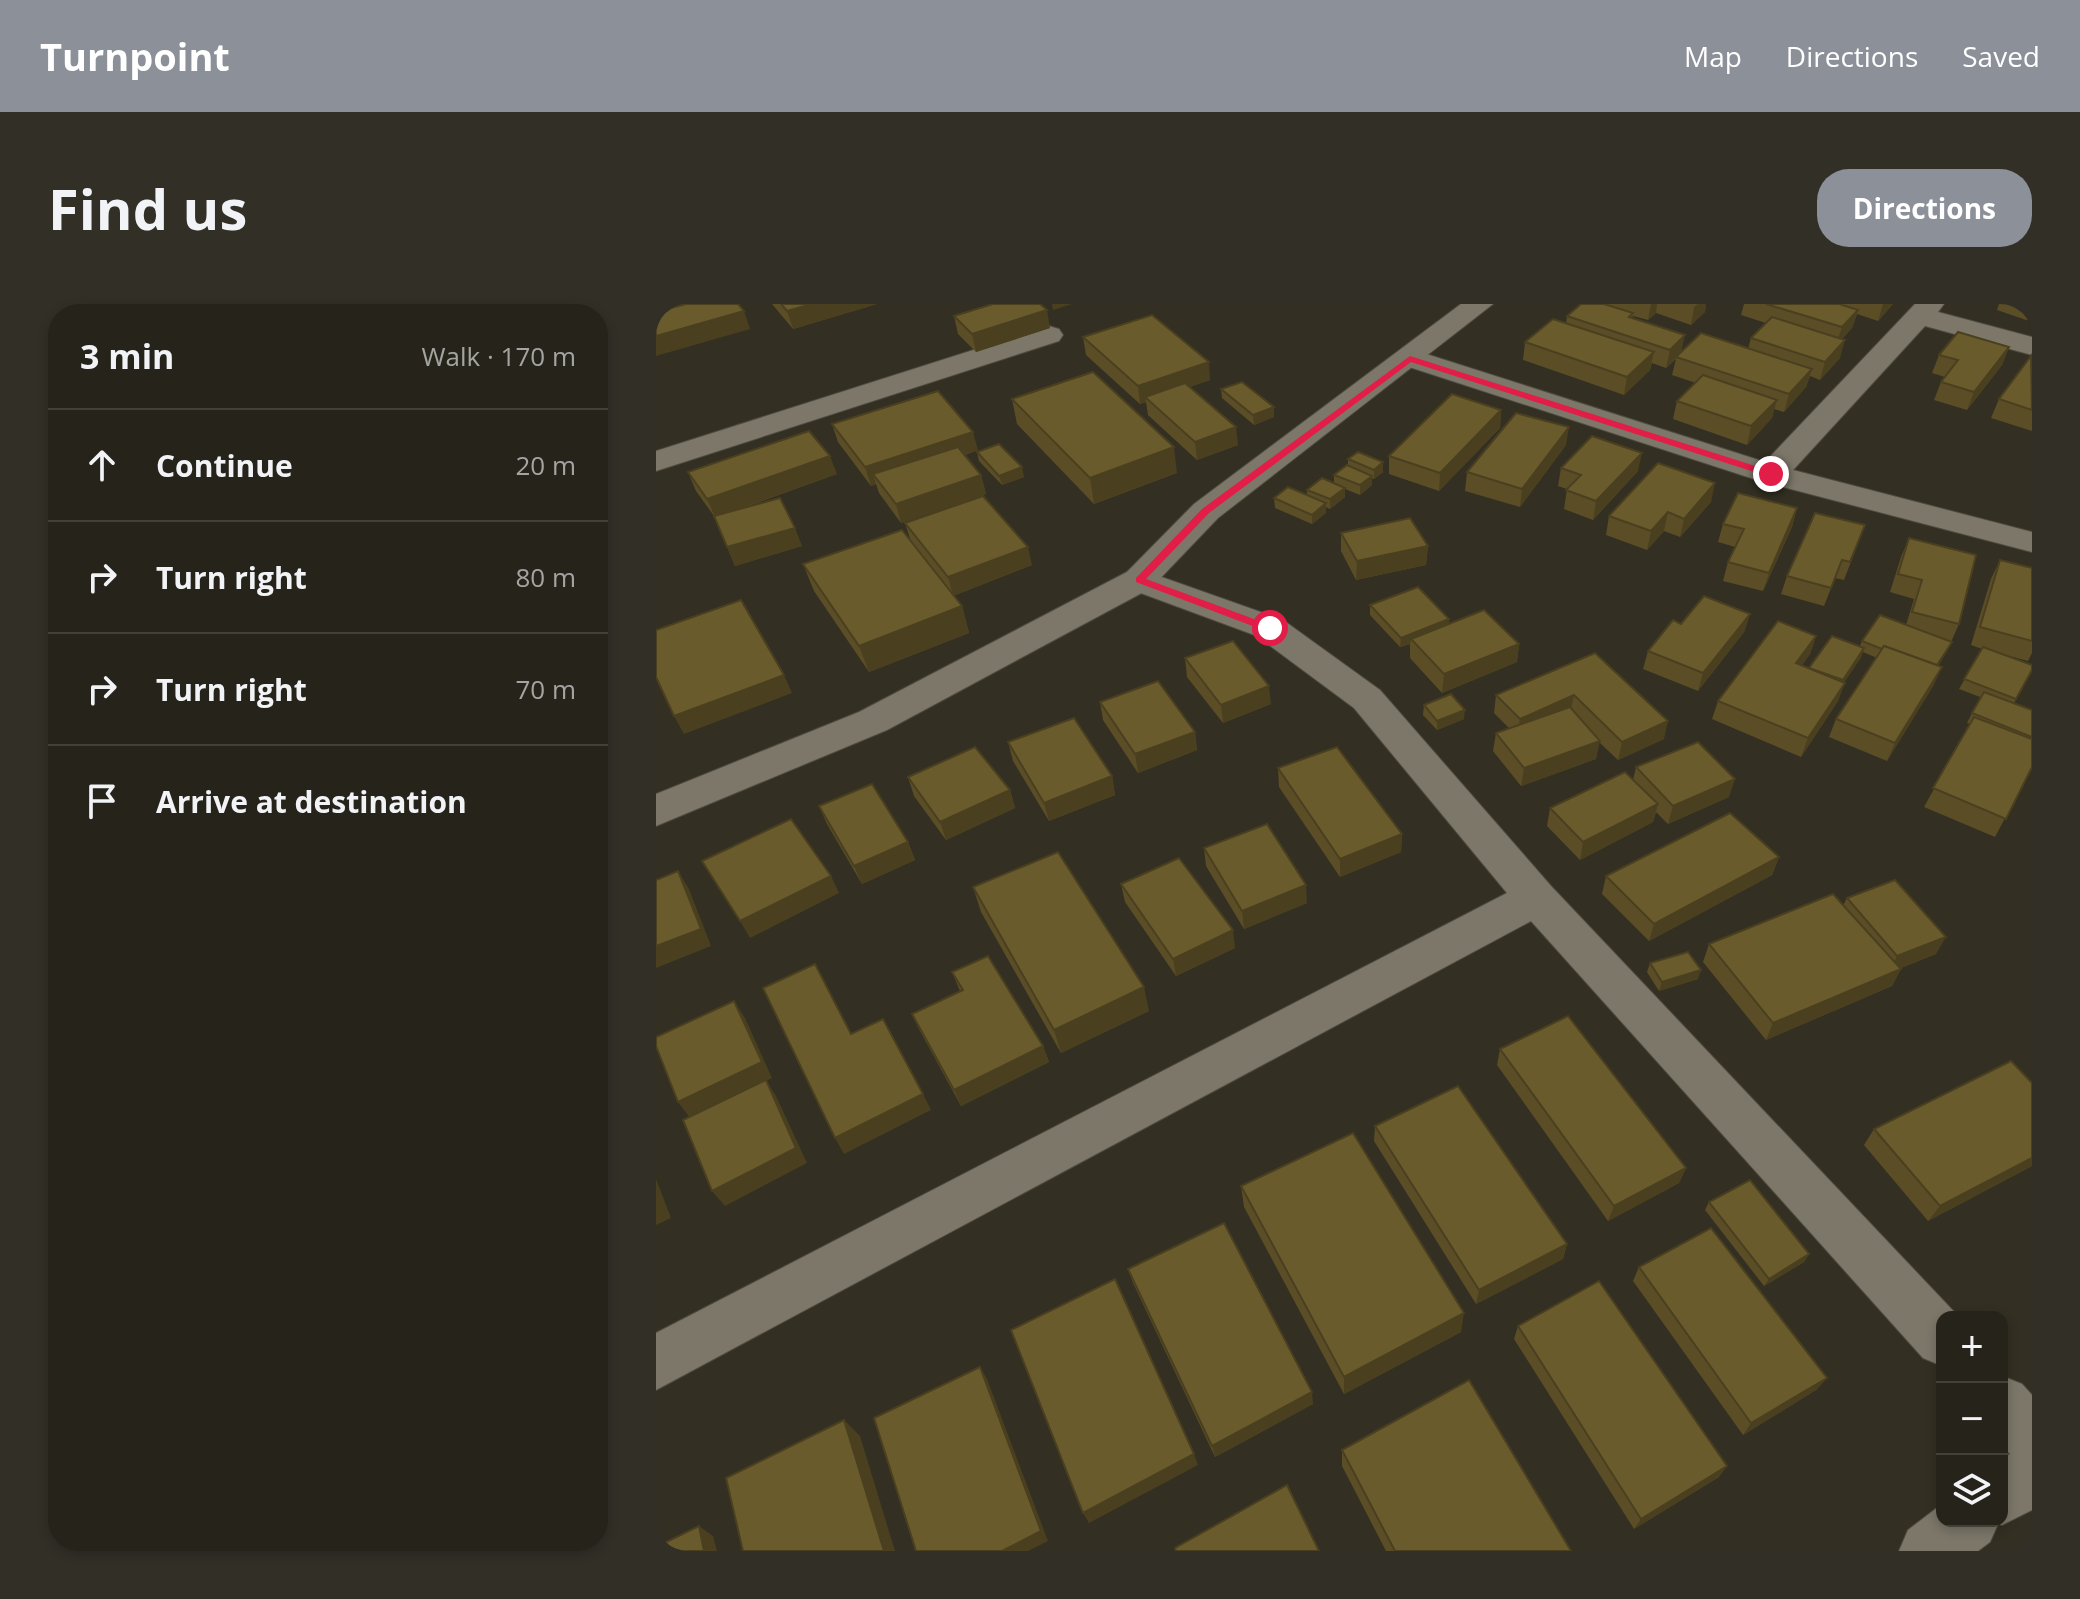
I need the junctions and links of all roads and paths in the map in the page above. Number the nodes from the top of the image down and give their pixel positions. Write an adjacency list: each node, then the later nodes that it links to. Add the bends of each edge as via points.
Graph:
1 (1479, 304): 5 (street)
2 (1925, 310): 4 (street); 7 (street)
3 (1049, 335): 6 (street)
4 (2032, 346)
5 (1410, 358): 7 (street); 9 (street, via 1206,511)
6 (656, 461)
7 (1771, 474): 8 (street)
8 (2032, 542)
9 (1139, 580): 10 (street, via 873,721); 11 (street, via 1270,628 1367,699)
10 (656, 811)
11 (1536, 898): 12 (street); 13 (street)
12 (1936, 1332)
13 (656, 1363)
14 (2008, 1410): 15 (street)
15 (2032, 1436)
16 (2032, 1473): 17 (street)
17 (2008, 1491)
18 (1961, 1527): 19 (street)
19 (1929, 1551)

